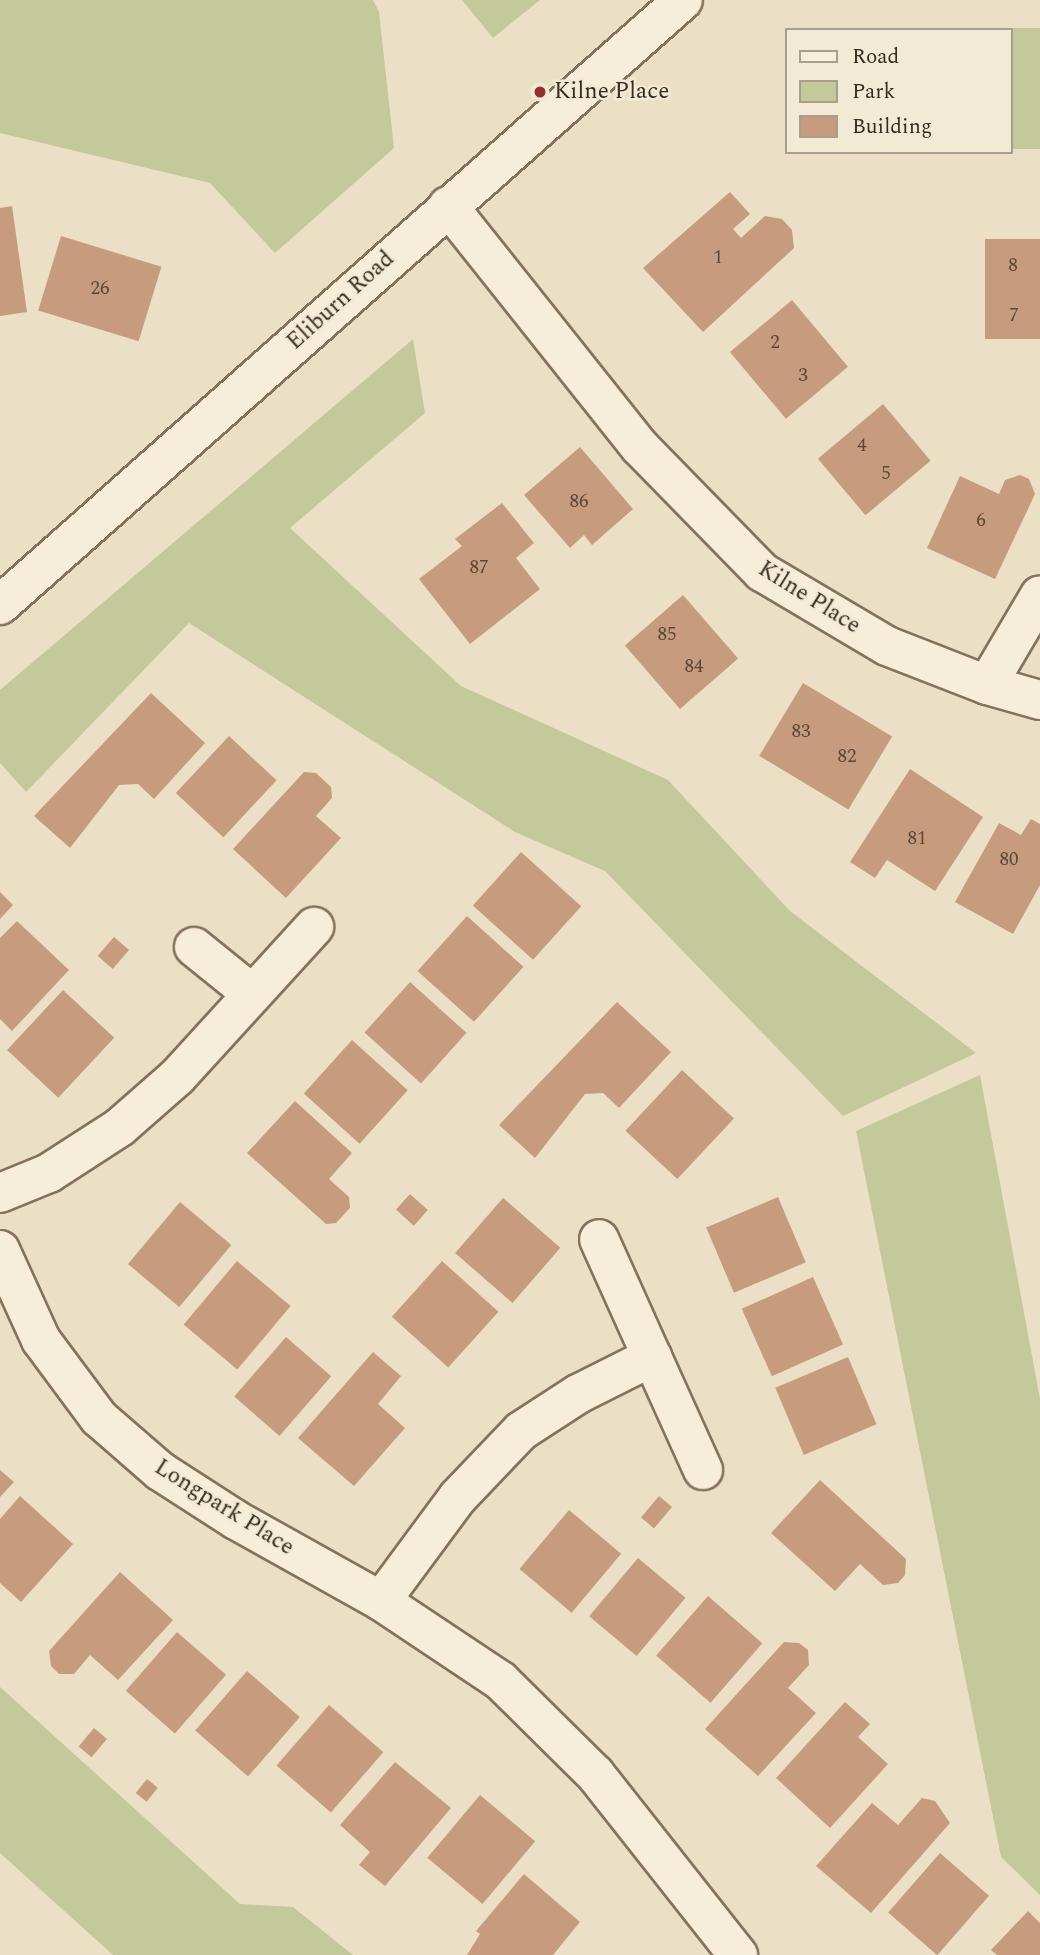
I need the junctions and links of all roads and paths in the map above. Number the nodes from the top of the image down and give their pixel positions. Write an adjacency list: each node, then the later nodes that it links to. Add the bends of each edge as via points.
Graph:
1 (683, 0): 2 (street, Eliburn Road)
2 (448, 206): 4 (street, Eliburn Road); 5 (street, Kilne Place, via 640,447 762,572 887,646)
3 (1040, 595): 5 (street)
4 (0, 605)
5 (987, 685): 6 (street, Kilne Place)
6 (1040, 700)
7 (314, 927): 9 (street)
8 (194, 947): 9 (street)
9 (251, 993): 10 (street, via 178,1076 120,1127 49,1173)
10 (0, 1193)
11 (599, 1239): 13 (street)
12 (0, 1250): 15 (street, Longpark Place, via 41,1340 99,1418 160,1471)
13 (652, 1357): 14 (street); 15 (street, via 578,1394 521,1431 458,1497)
14 (703, 1470)
15 (381, 1601): 16 (street, Longpark Place, via 501,1681 595,1774)
16 (738, 1955)

